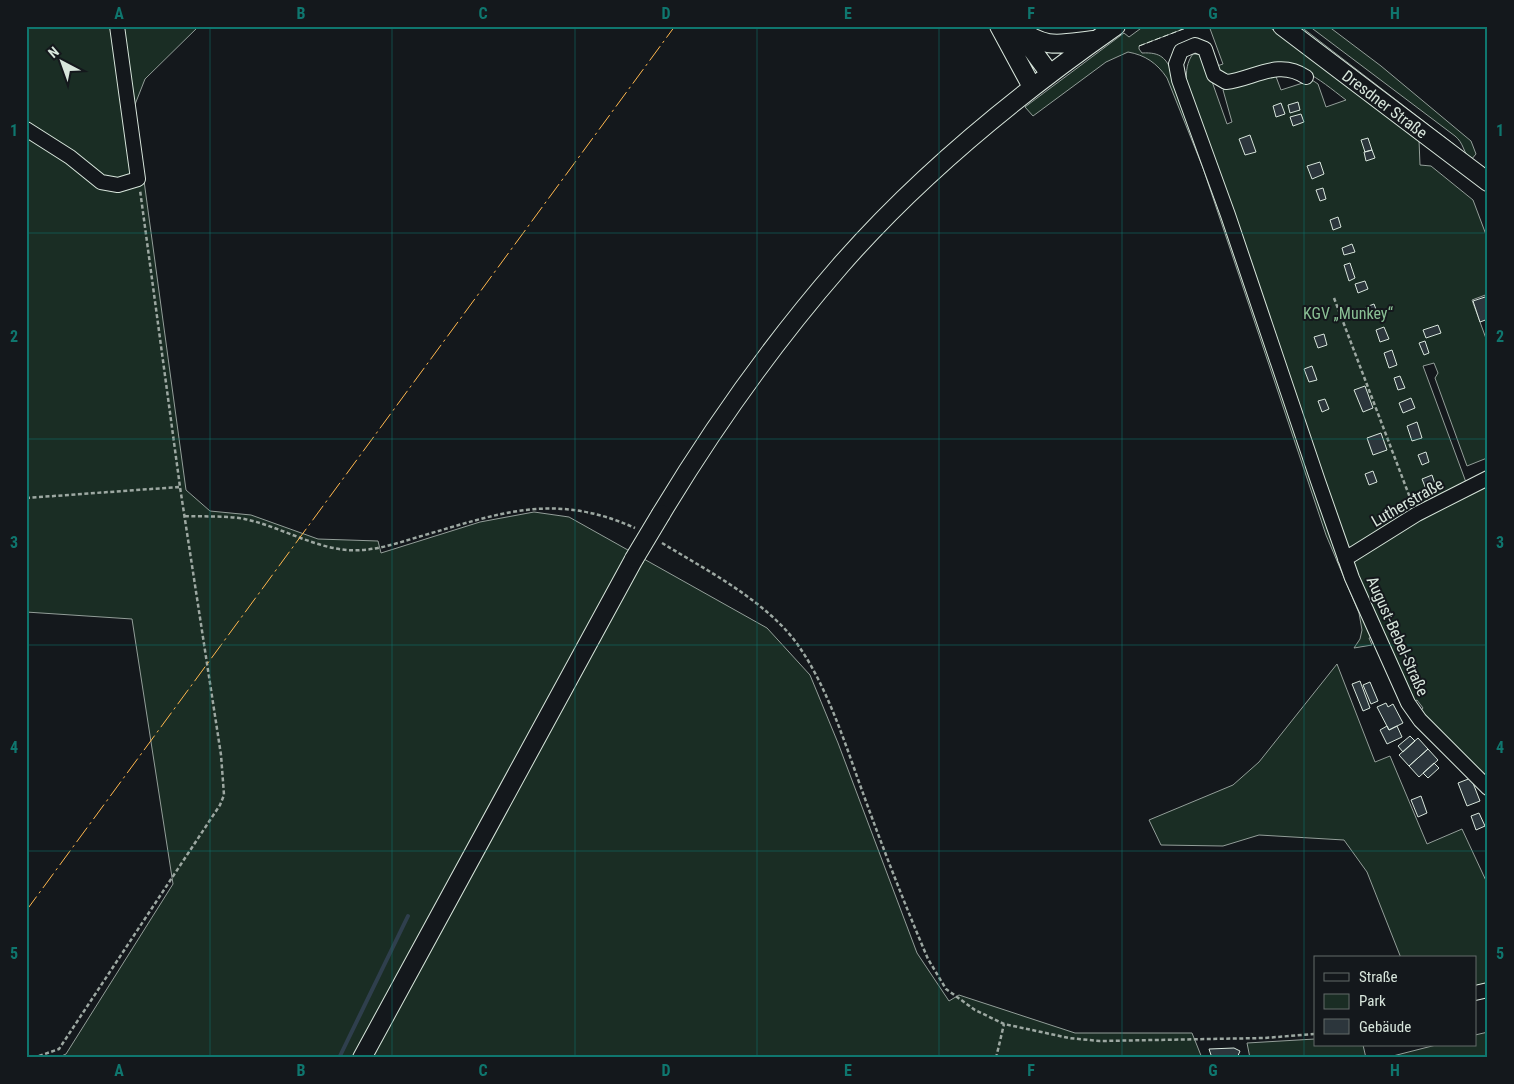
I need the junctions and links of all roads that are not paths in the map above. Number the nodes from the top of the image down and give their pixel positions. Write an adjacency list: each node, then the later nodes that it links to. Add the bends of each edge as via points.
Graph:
1 (117, 26): 10 (street, via 138,179 118,186 101,182 70,156)
2 (999, 26): 9 (main road)
3 (1016, 26): 6 (main road, via 1031,38 1052,45); 7 (main road)
4 (1116, 26): 6 (main road)
5 (1282, 26): 11 (main road, Dresdner Straße)
6 (1097, 39): 7 (main road)
7 (1050, 74): 9 (main road)
8 (1306, 77): 13 (street, August-Bebel-Straße, via 1279,68 1226,82 1214,74 1205,49 1195,45 1181,50 1176,64)
9 (1032, 87): 15 (main road, bridge, via 946,160 841,265 724,415 634,559)
10 (26, 129)
11 (1488, 182)
12 (1488, 478): 13 (street, Lutherstraße, via 1417,514)
13 (1345, 559): 14 (street, August-Bebel-Straße, via 1408,704)
14 (1488, 788)
15 (362, 1058)

